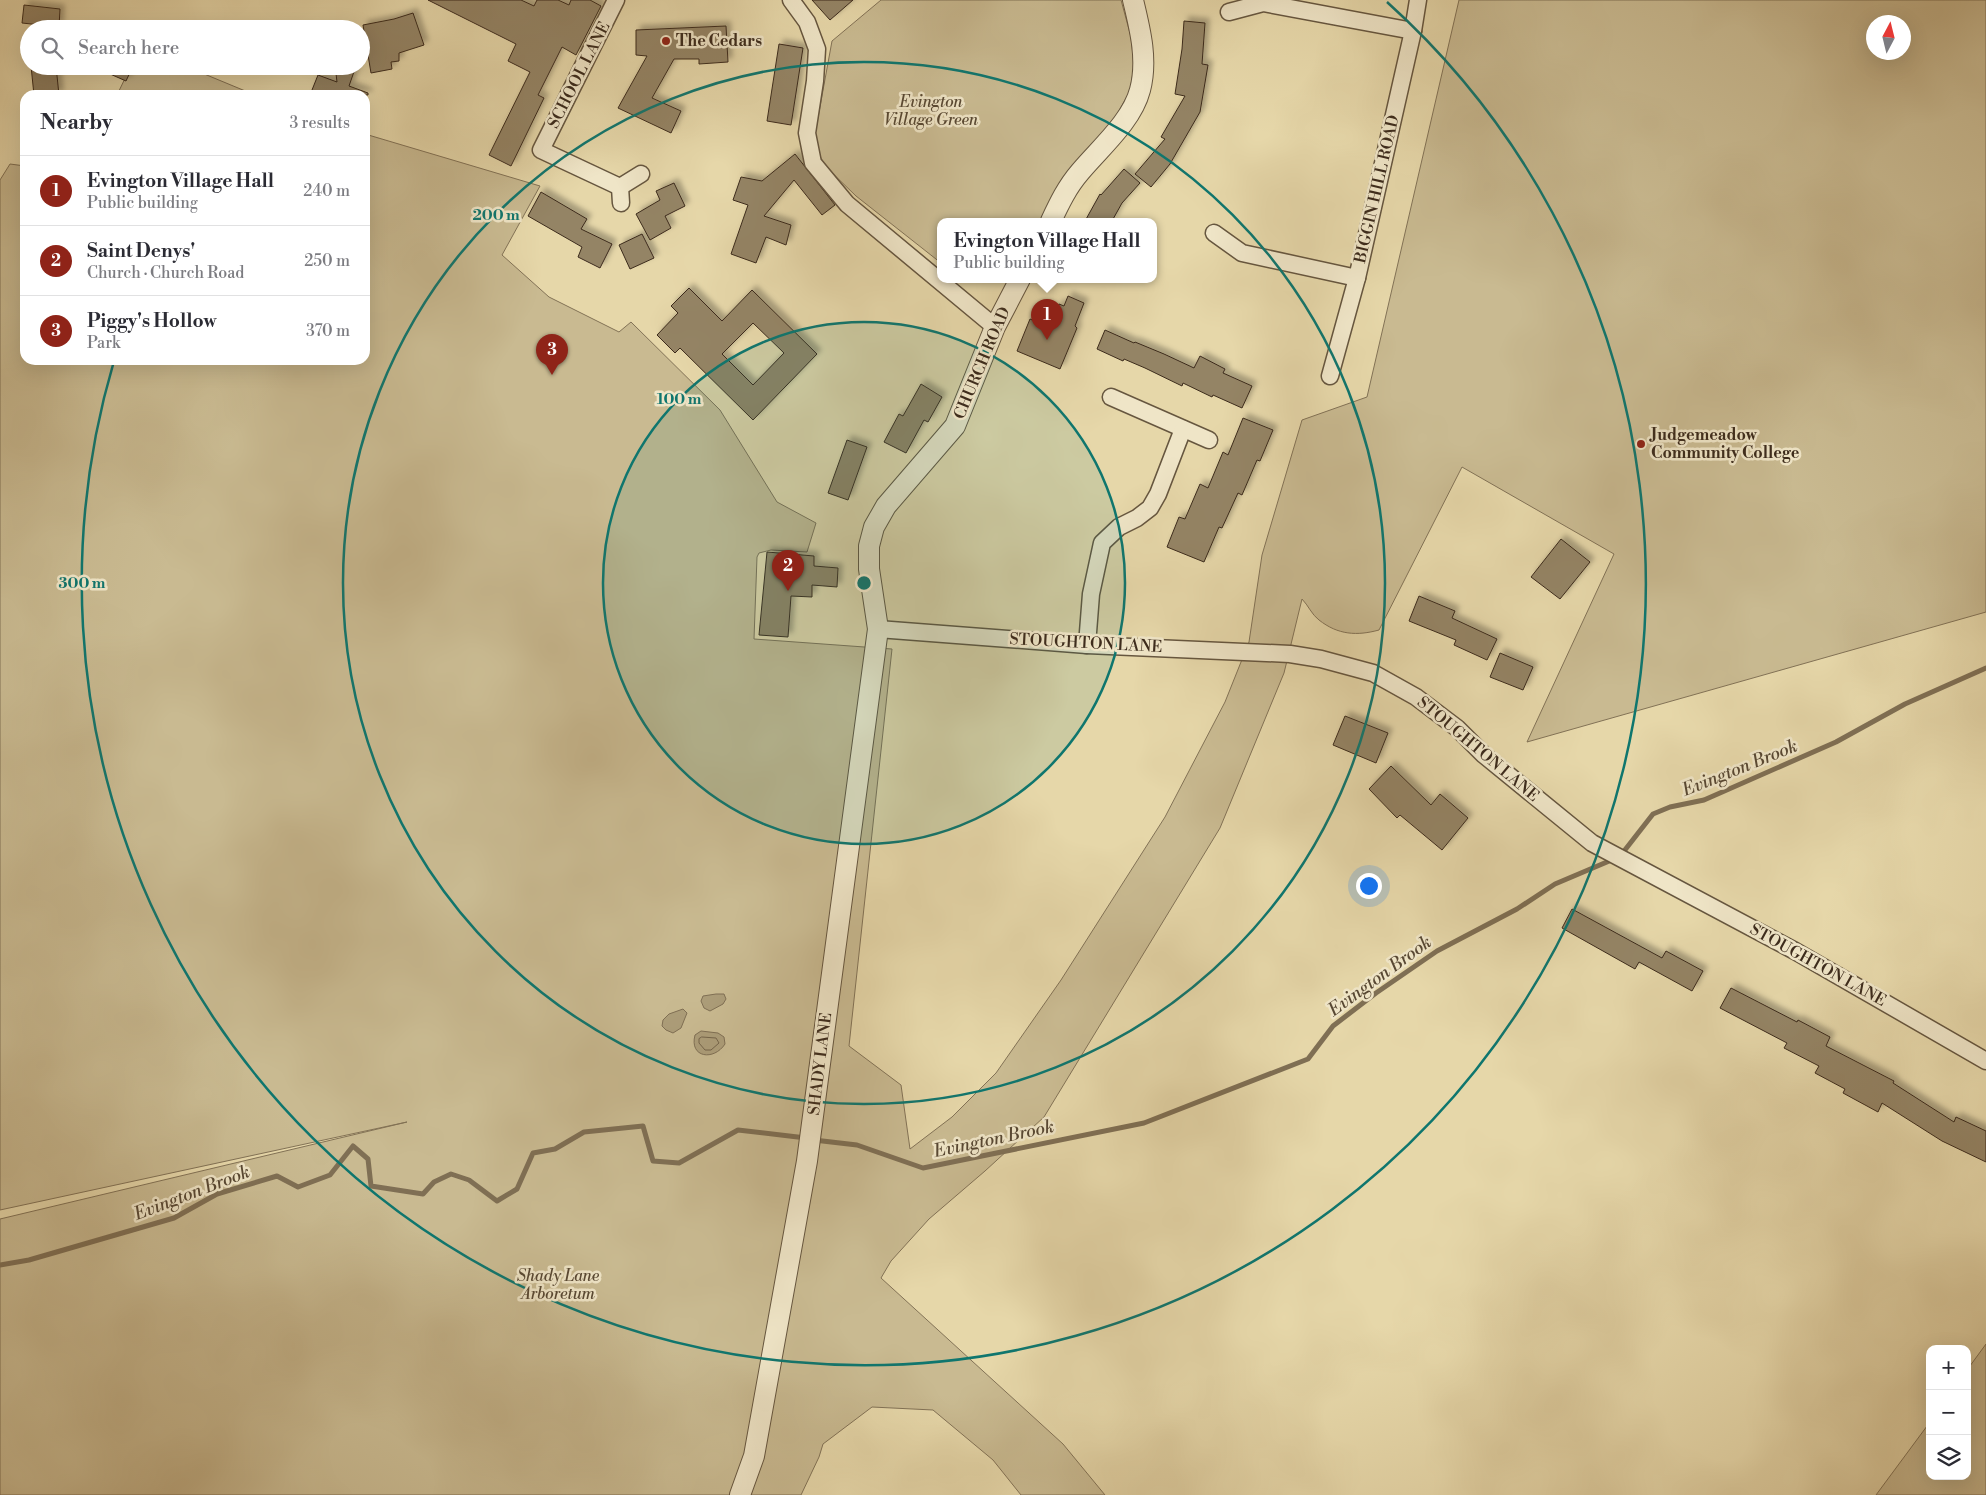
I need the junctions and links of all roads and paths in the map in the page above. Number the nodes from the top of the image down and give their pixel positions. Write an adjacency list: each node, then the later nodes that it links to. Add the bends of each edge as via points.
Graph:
1 (616, 0): 7 (street, SCHOOL LANE, via 541,150 621,195)
2 (791, 0): 10 (street, via 806,22 818,49 807,132 813,163 848,204)
3 (1133, 0): 8 (street, via 1144,55 1140,90 1131,113 1078,174)
4 (1418, 0): 6 (street, BIGGIN HILL ROAD)
5 (1229, 12): 6 (street, via 1263,3)
6 (1413, 31): 11 (street, BIGGIN HILL ROAD)
7 (642, 174)
8 (1052, 218)
9 (1214, 233): 11 (street, via 1242,253)
10 (937, 278)
11 (1357, 278): 15 (street, BIGGIN HILL ROAD)
12 (942, 283): 14 (street)
13 (1018, 283): 14 (street, CHURCH ROAD)
14 (995, 327): 19 (street, CHURCH ROAD, via 955,426 886,506 874,527 869,546 869,569)
15 (1330, 376)
16 (1111, 397): 17 (street)
17 (1183, 429): 18 (street); 20 (street, via 1150,508 1119,527 1102,543 1091,594)
18 (1208, 440)
19 (878, 629): 20 (street, STOUGHTON LANE); 22 (street, SHADY LANE, via 807,1161 754,1456)
20 (1087, 644): 21 (street, STOUGHTON LANE, via 1290,654 1373,673 1416,696 1592,843 1795,951)
21 (1986, 1060)
22 (740, 1495)

